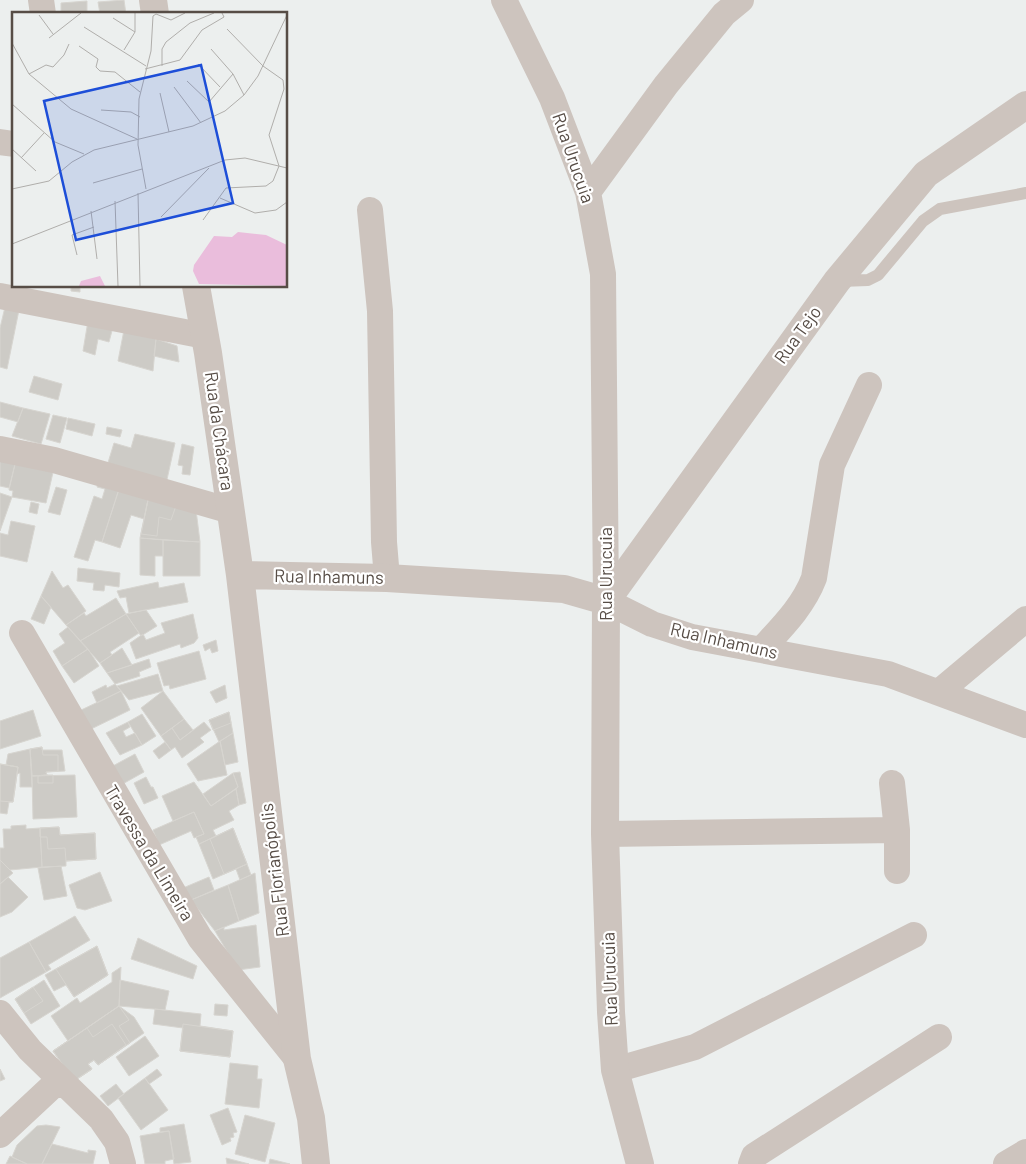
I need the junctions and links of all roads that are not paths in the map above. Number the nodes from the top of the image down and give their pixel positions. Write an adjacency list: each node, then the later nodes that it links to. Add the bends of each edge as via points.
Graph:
1 (504, 0): 4 (street, Rua Urucuia, via 552,98)
2 (741, 0): 4 (street, via 724,14 666,85)
3 (1026, 105): 7 (street, Rua Tejo, via 926,174)
4 (588, 192): 16 (street, Rua Urucuia, via 603,274)
5 (1026, 193): 7 (lane, via 940,209 924,221 878,276 868,280)
6 (370, 210): 15 (street, via 380,311)
7 (837, 282): 16 (street, Rua Tejo)
8 (196, 288): 10 (street, Rua da Chácara)
9 (0, 296): 10 (street)
10 (205, 336): 13 (street, Rua da Chácara)
11 (869, 385): 19 (street, via 832,465 814,578 808,593)
12 (0, 449): 13 (street, via 54,460)
13 (230, 511): 14 (street, Rua da Chácara)
14 (240, 575): 15 (street, Rua Inhamuns); 29 (street, Rua Florianópolis)
15 (387, 578): 16 (street, Rua Inhamuns, via 564,589)
16 (606, 601): 19 (street, Rua Inhamuns, via 652,624 692,638); 24 (street, Rua Urucuia)
17 (1026, 619): 20 (street)
18 (22, 633): 29 (street, Travessa da Limeira, via 200,938)
19 (761, 650): 20 (street, Rua Inhamuns, via 888,674)
20 (939, 692): 21 (street, Rua Inhamuns)
21 (1026, 725)
22 (892, 783): 23 (street)
23 (896, 830): 24 (street); 25 (street)
24 (605, 834): 30 (street, Rua Urucuia)
25 (897, 871)
26 (914, 935): 30 (street, via 695,1047)
27 (0, 1012): 31 (street)
28 (940, 1037): 37 (street, via 754,1156)
29 (297, 1059): 35 (street, Rua Florianópolis, via 311,1118)
30 (614, 1070): 36 (street, Rua Urucuia)
31 (59, 1080): 32 (street); 34 (street, via 101,1119 117,1142)
32 (0, 1135)
33 (1026, 1152): 38 (street)
34 (124, 1164)
35 (316, 1164)
36 (640, 1164)
37 (751, 1164)
38 (1006, 1164)

